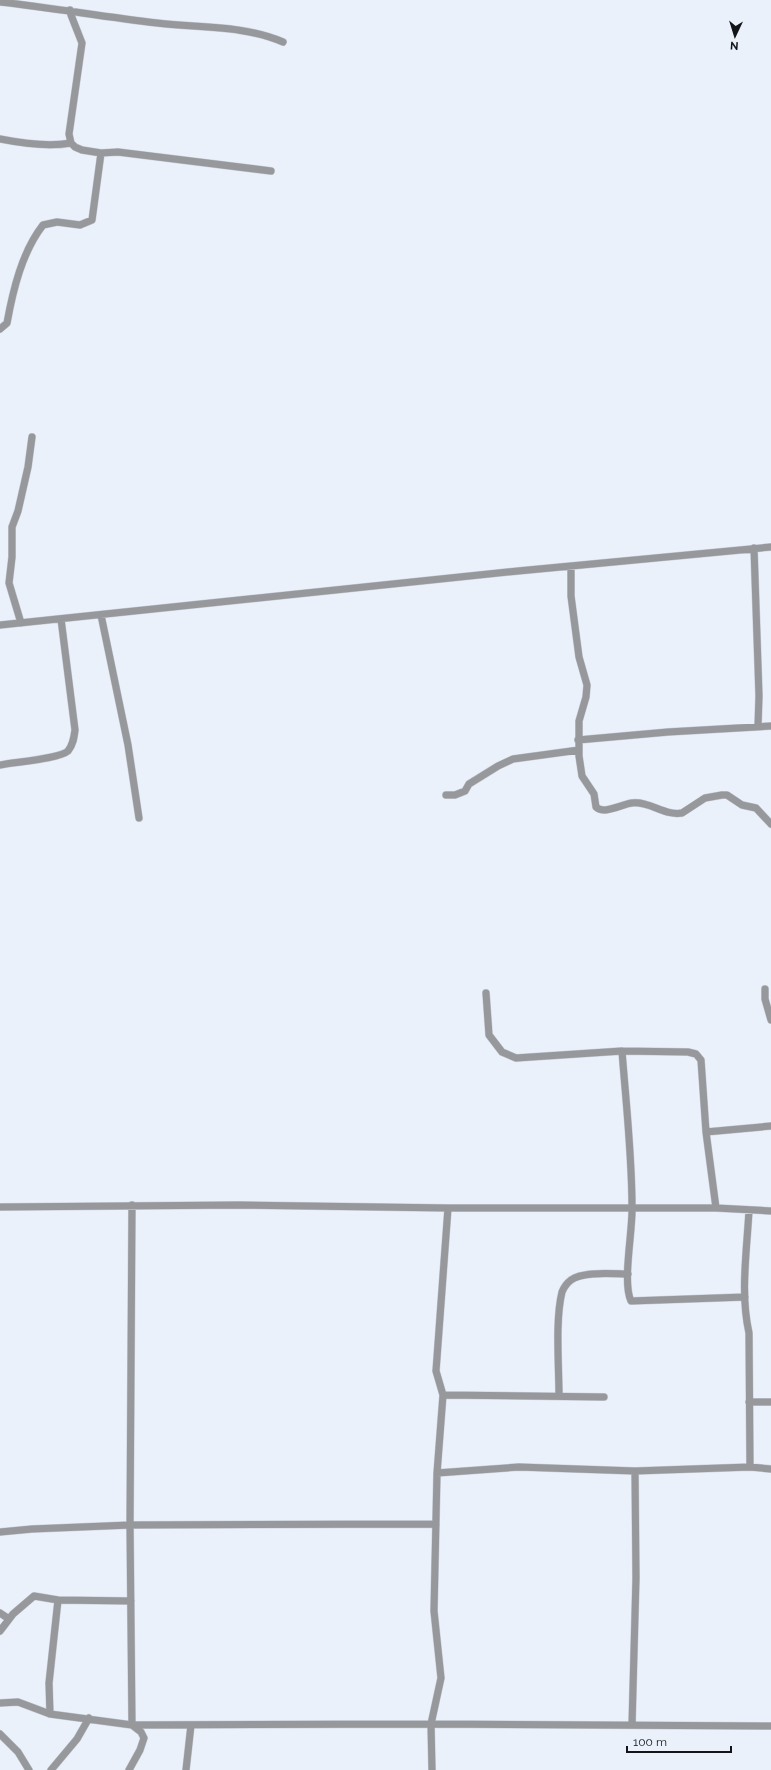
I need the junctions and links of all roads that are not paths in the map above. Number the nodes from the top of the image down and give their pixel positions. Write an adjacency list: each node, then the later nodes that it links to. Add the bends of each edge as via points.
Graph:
1 (0, 2): 2 (street)
2 (70, 10): 3 (street, via 158,23 250,32); 5 (street, via 82,43 70,120)
3 (283, 42)
4 (0, 138): 5 (street, via 10,141)
5 (70, 143): 6 (street, via 75,148)
6 (101, 153): 7 (street, via 118,152); 8 (street, via 92,220 80,225 57,222 43,225 34,236 14,287 7,323)
7 (271, 171)
8 (0, 329)
9 (32, 437): 15 (street, via 28,467 12,527 9,583)
10 (771, 547): 11 (street)
11 (754, 548): 12 (street); 17 (street)
12 (571, 567): 13 (street); 19 (street, via 571,596 579,657 587,685 579,721)
13 (101, 615): 14 (street); 23 (street, via 128,744)
14 (61, 619): 15 (street); 21 (street, via 75,730 73,742 63,754)
15 (21, 623): 16 (street)
16 (0, 625)
17 (758, 726): 18 (street); 19 (street)
18 (771, 726)
19 (578, 740): 20 (street)
20 (579, 750): 22 (street, via 513,759 469,784 465,791); 24 (street, via 582,776 594,794 598,809 640,803 677,814 705,798 727,795 742,805 756,808)
21 (0, 765)
22 (446, 795)
23 (139, 818)
24 (771, 824)
25 (765, 989): 27 (street)
26 (486, 993): 28 (street, via 489,1035 502,1052 516,1058)
27 (771, 1020)
28 (622, 1051): 30 (street, via 696,1054 700,1060); 34 (street)
29 (771, 1126): 30 (street)
30 (706, 1132): 35 (street)
31 (132, 1206): 32 (street); 33 (street); 50 (street)
32 (0, 1207)
33 (448, 1208): 34 (street); 40 (street, via 436,1371)
34 (632, 1208): 35 (street); 38 (street)
35 (716, 1208): 36 (street)
36 (749, 1210): 37 (street); 39 (street)
37 (771, 1211)
38 (628, 1274): 39 (street, via 631,1301); 41 (street, via 582,1275 572,1279 564,1287 559,1326)
39 (744, 1297): 43 (street, via 749,1333)
40 (443, 1395): 41 (street); 48 (street)
41 (559, 1396): 42 (street)
42 (604, 1397)
43 (749, 1402): 44 (street); 45 (street)
44 (771, 1402)
45 (750, 1467): 46 (street); 47 (street)
46 (771, 1469)
47 (635, 1471): 48 (street, via 519,1467); 63 (street, via 636,1578)
48 (437, 1473): 49 (street)
49 (436, 1524): 50 (street); 60 (street, via 434,1611 441,1678)
50 (130, 1525): 51 (street); 53 (street)
51 (0, 1532)
52 (58, 1600): 53 (street); 55 (street, via 34,1596); 58 (street, via 49,1683)
53 (131, 1601): 61 (street)
54 (0, 1613): 55 (street)
55 (9, 1619): 56 (street)
56 (0, 1631)
57 (0, 1703): 58 (street, via 18,1702)
58 (50, 1714): 59 (street)
59 (89, 1718): 61 (street); 67 (street, via 77,1739)
60 (431, 1724): 62 (street); 63 (street); 70 (street)
61 (132, 1725): 62 (street); 68 (street, via 144,1738)
62 (191, 1725): 69 (street)
63 (632, 1725): 64 (street)
64 (771, 1726)
65 (0, 1734): 66 (street, via 18,1752)
66 (29, 1770)
67 (51, 1770)
68 (129, 1770)
69 (186, 1770)
70 (432, 1770)

